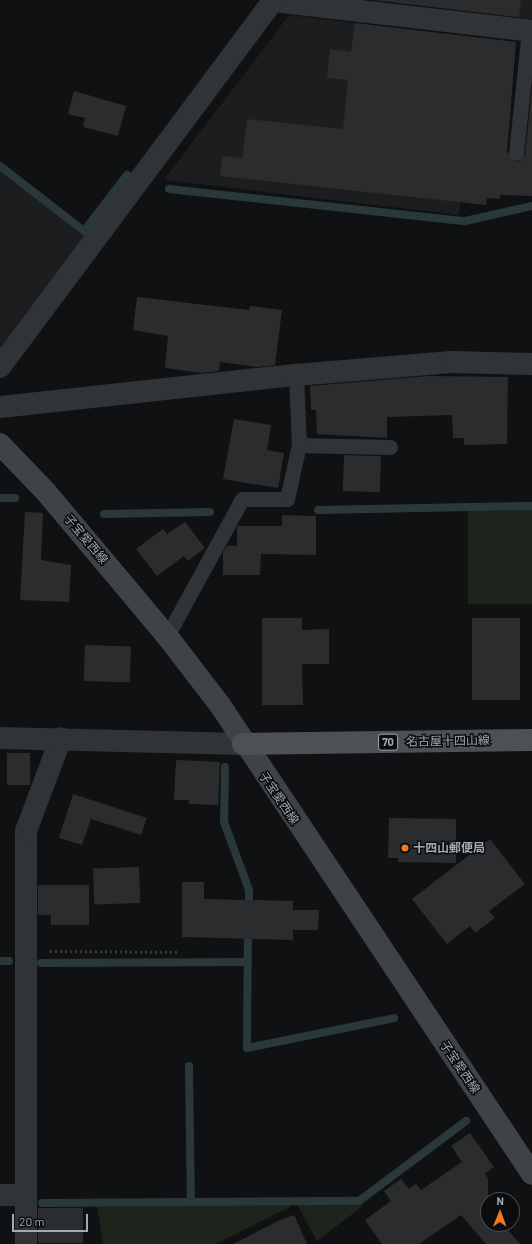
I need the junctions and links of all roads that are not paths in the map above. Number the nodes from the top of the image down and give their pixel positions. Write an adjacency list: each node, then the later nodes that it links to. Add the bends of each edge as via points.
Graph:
1 (274, 0): 2 (street); 5 (street)
2 (531, 30): 3 (lane)
3 (516, 153)
4 (532, 364): 6 (street, via 451,362)
5 (0, 367)
6 (296, 375): 7 (street); 9 (lane)
7 (0, 407)
8 (0, 444): 11 (main road, 子宝愛西線, via 46,492)
9 (299, 445): 10 (lane); 11 (lane, via 287,499 242,499)
10 (390, 447)
11 (167, 636): 15 (main road, 子宝愛西線, via 220,705)
12 (0, 738): 13 (street)
13 (61, 738): 15 (street); 18 (street, via 26,831)
14 (532, 740): 15 (main road, 名古屋十四山線 / 70)
15 (243, 744): 16 (main road, 子宝愛西線)
16 (532, 1174)
17 (0, 1195): 18 (street)
18 (26, 1195): 19 (street)
19 (26, 1244)

